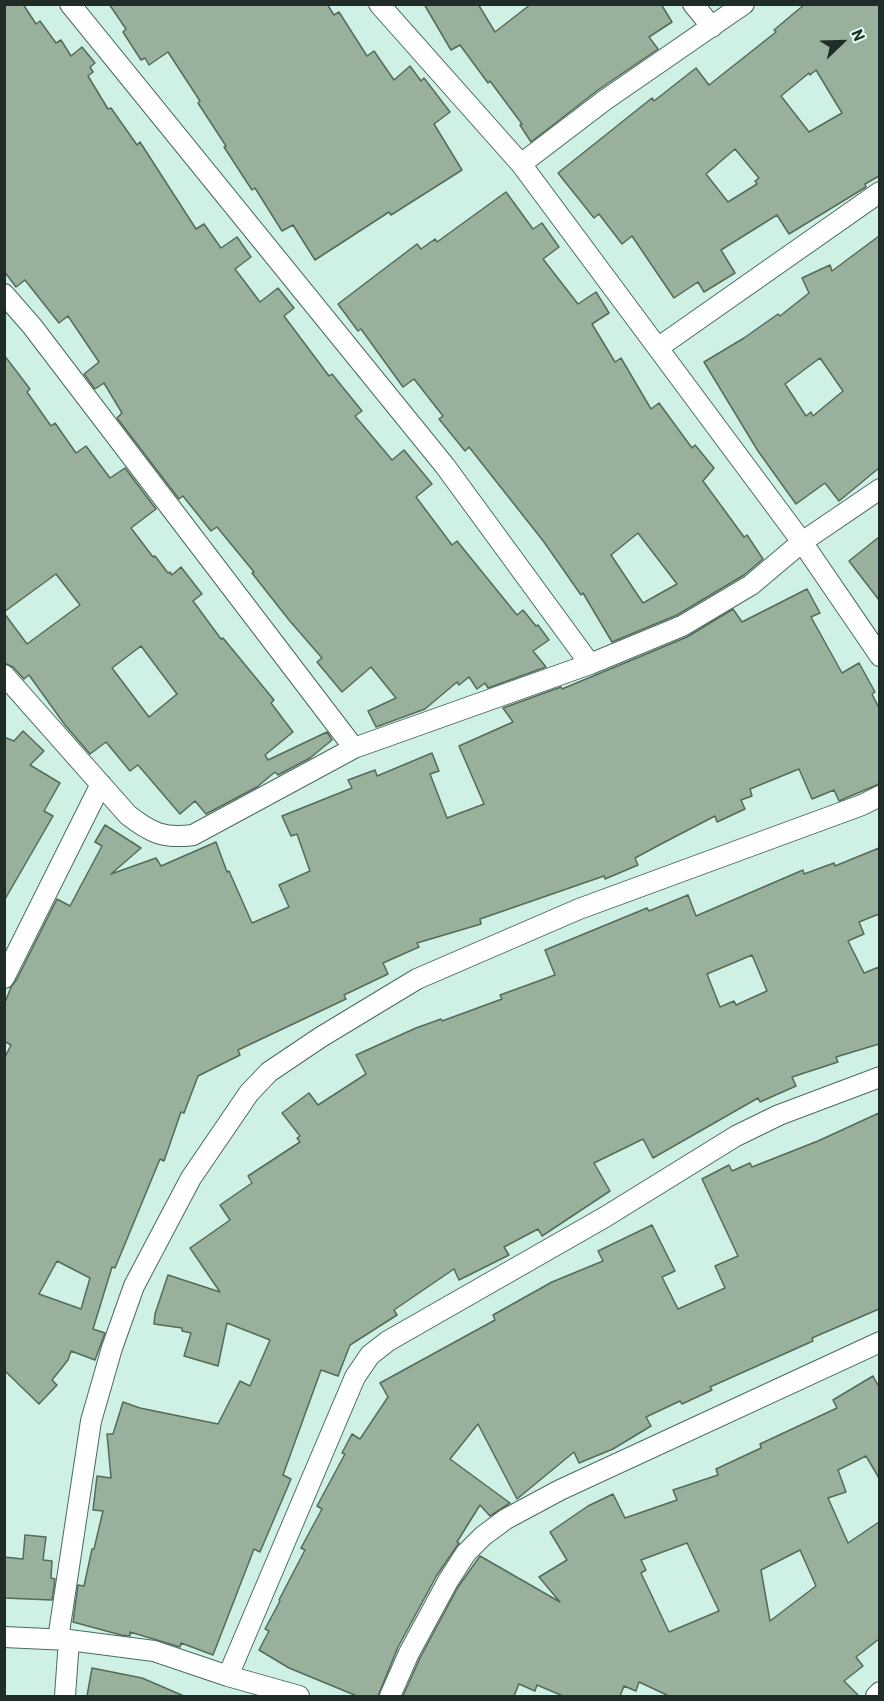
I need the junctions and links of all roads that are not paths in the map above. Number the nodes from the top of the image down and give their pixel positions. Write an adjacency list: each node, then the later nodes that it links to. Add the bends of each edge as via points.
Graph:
1 (70, 4): 13 (street, via 445,466)
2 (379, 4): 6 (street)
3 (693, 4): 5 (street)
4 (744, 4): 5 (street)
5 (712, 27): 6 (street, via 605,100)
6 (521, 164): 9 (street)
7 (879, 192): 9 (street)
8 (4, 294): 15 (street)
9 (659, 347): 11 (street)
10 (879, 489): 11 (street)
11 (802, 542): 12 (street); 13 (street, via 752,585 682,626)
12 (879, 656)
13 (591, 664): 15 (street)
14 (4, 675): 16 (street)
15 (354, 748): 16 (street, via 193,835 179,837 145,828)
16 (101, 784): 18 (street)
17 (879, 796): 22 (street, via 579,909 417,979 268,1072 249,1093 191,1178 134,1286 91,1421)
18 (4, 978)
19 (879, 1077): 23 (street, via 779,1115 736,1136 370,1355 355,1377)
20 (879, 1342): 27 (street, via 560,1490 498,1525 466,1553 448,1581)
21 (4, 1637): 22 (street)
22 (64, 1640): 23 (street, via 154,1651); 25 (street)
23 (228, 1676): 26 (street)
24 (879, 1692): 28 (street)
25 (65, 1696)
26 (299, 1696)
27 (390, 1696)
28 (876, 1696)

